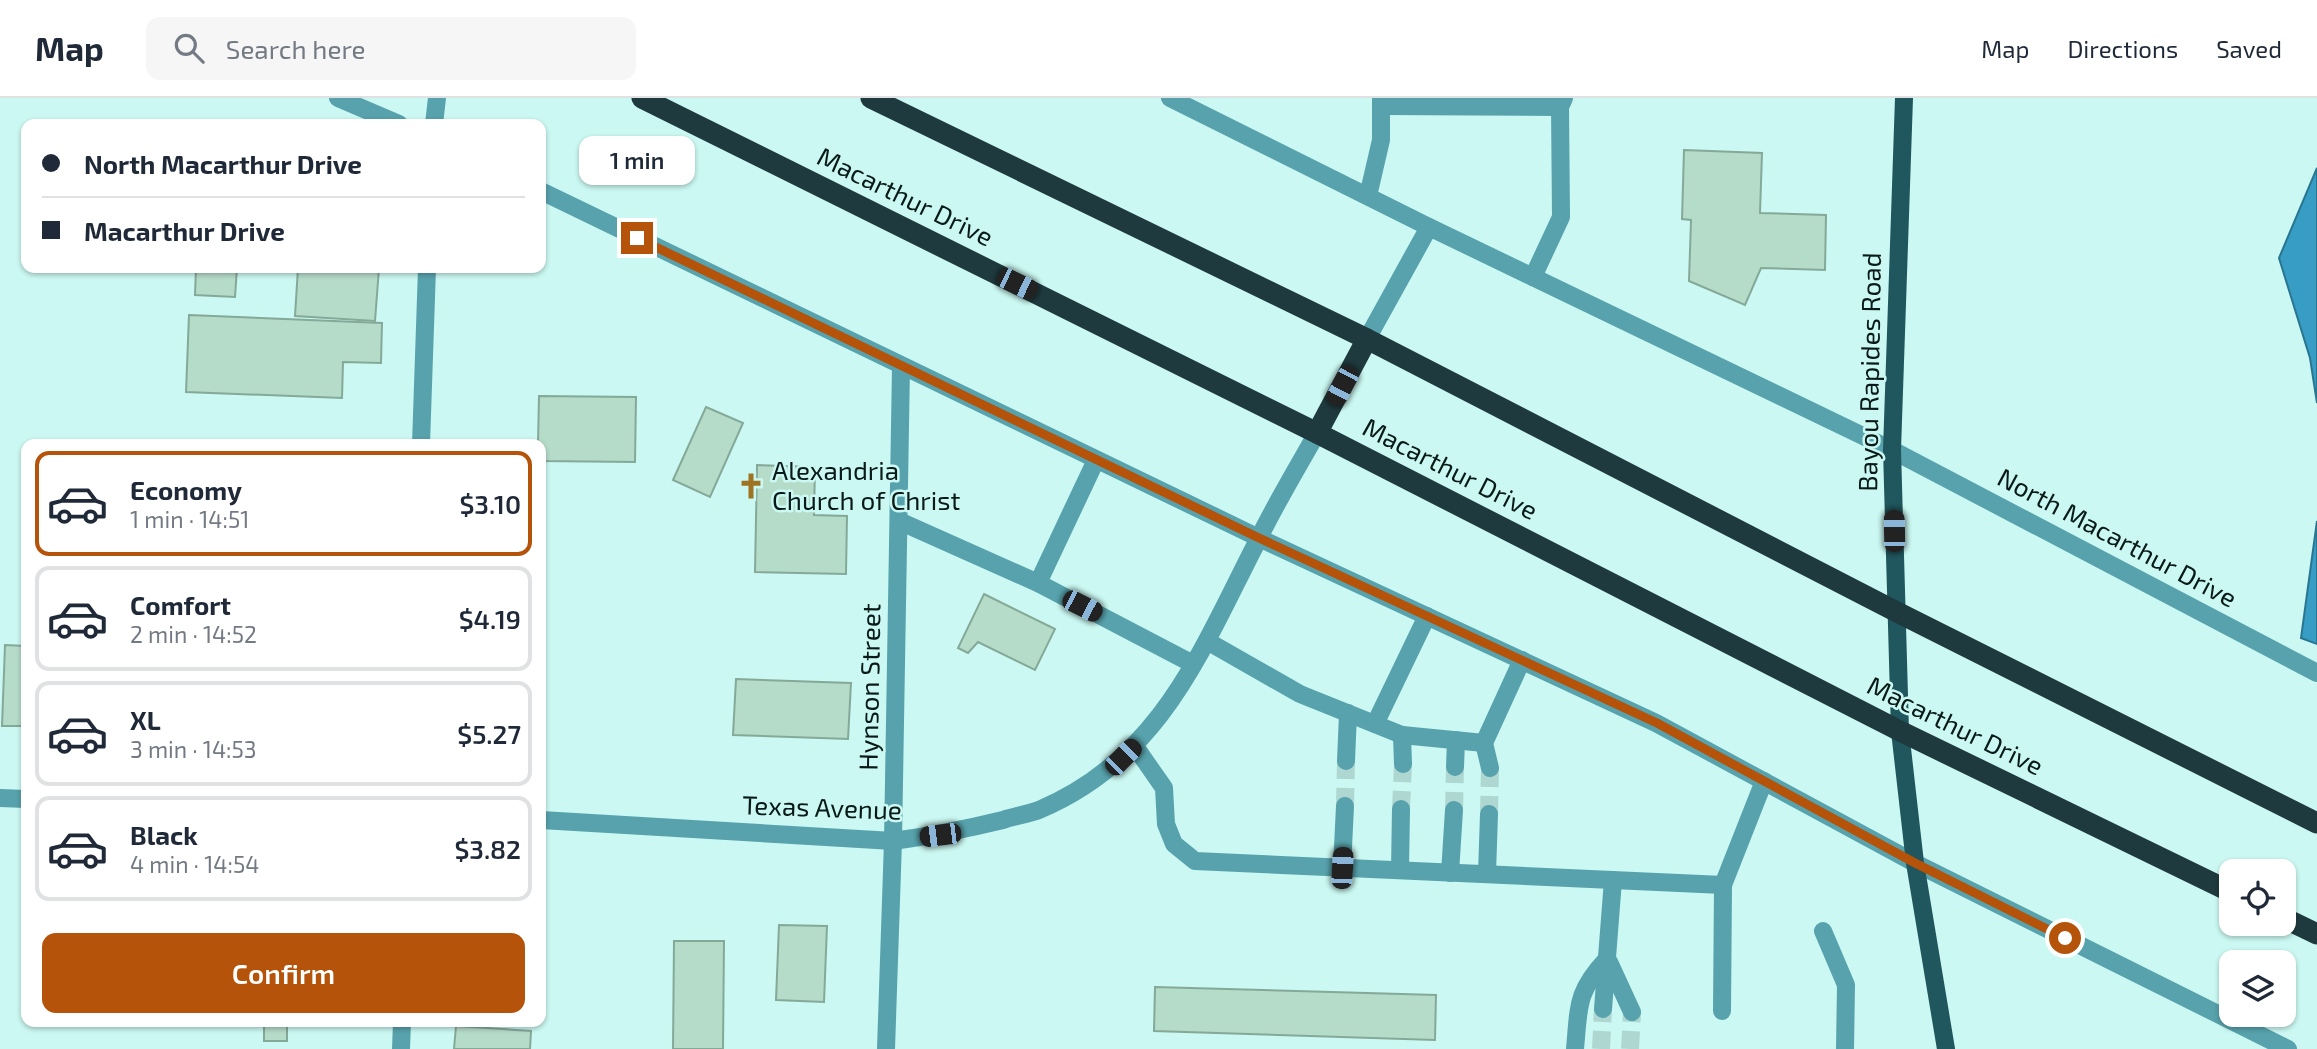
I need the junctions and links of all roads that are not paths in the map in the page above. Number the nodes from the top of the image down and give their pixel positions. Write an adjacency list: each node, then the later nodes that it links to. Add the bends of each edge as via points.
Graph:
1 (338, 98): 9 (street)
2 (437, 98): 10 (street)
3 (642, 98): 18 (highway, Macarthur Drive)
4 (871, 98): 16 (highway)
5 (1170, 98): 12 (street)
6 (1904, 98): 20 (main road, Bayou Rapides Road)
7 (1381, 102): 8 (street); 12 (street, via 1381,140)
8 (1562, 102): 15 (street, via 1561,217)
9 (387, 119)
10 (435, 119)
11 (546, 193): 17 (street)
12 (1368, 196): 13 (street)
13 (1429, 227): 15 (street); 16 (street)
14 (427, 273): 19 (street)
15 (1533, 277): 20 (street)
16 (1367, 339): 18 (highway); 25 (highway)
17 (901, 367): 21 (street); 22 (street, Hynson Street)
18 (1317, 433): 23 (street, Texas Avenue); 33 (highway, Macarthur Drive)
19 (421, 439)
20 (1892, 450): 25 (main road, Bayou Rapides Road); 30 (street, North Macarthur Drive)
21 (1096, 460): 23 (street); 24 (street)
22 (899, 522): 24 (street); 51 (street, Hynson Street)
23 (1259, 538): 26 (street); 27 (street, Texas Avenue)
24 (1038, 583): 29 (street)
25 (1895, 611): 33 (main road, Bayou Rapides Road); 50 (highway)
26 (1427, 616): 28 (street); 32 (street)
27 (1207, 641): 29 (street, Texas Avenue); 31 (street, via 1300,694)
28 (1522, 660): 36 (street); 42 (street, via 1657,723)
29 (1193, 664): 37 (street, Texas Avenue, via 1156,723)
30 (2317, 673)
31 (1348, 713): 32 (street); 38 (street)
32 (1375, 724): 34 (street)
33 (1900, 731): 52 (main road, Bayou Rapides Road); 59 (highway, Macarthur Drive)
34 (1402, 735): 35 (street); 39 (street)
35 (1455, 740): 36 (street); 40 (street)
36 (1483, 743): 41 (street)
37 (1134, 746): 51 (street, Texas Avenue, via 1089,783 1038,810 940,835); 53 (street, via 1164,788 1166,824 1174,844 1195,861)
38 (1346, 761)
39 (1403, 764)
40 (1455, 766)
41 (1490, 768)
42 (1764, 781): 52 (street); 58 (street)
43 (0, 798): 44 (street)
44 (21, 799)
45 (1345, 806): 53 (street)
46 (1401, 809): 54 (street)
47 (1454, 810): 55 (street)
48 (1489, 814): 56 (street)
49 (546, 820): 51 (street, Texas Avenue)
50 (2317, 823)
51 (893, 841): 69 (street, Hynson Street)
52 (1915, 863): 72 (main road, Bayou Rapides Road); 73 (street)
53 (1342, 868): 54 (street)
54 (1400, 870): 55 (street)
55 (1450, 873): 56 (street)
56 (1487, 874): 57 (street)
57 (1613, 880): 58 (street); 63 (street)
58 (1723, 885): 65 (street)
59 (2219, 886)
60 (2296, 924): 62 (highway)
61 (1823, 931): 71 (street, via 1846,985)
62 (2317, 934)
63 (1607, 959): 64 (street); 66 (street); 70 (street, via 1589,978 1580,1000)
64 (1603, 1009)
65 (1722, 1011)
66 (1632, 1012)
67 (402, 1027): 68 (street)
68 (401, 1049)
69 (886, 1049)
70 (1575, 1049)
71 (1845, 1049)
72 (1945, 1049)
73 (2288, 1049)

